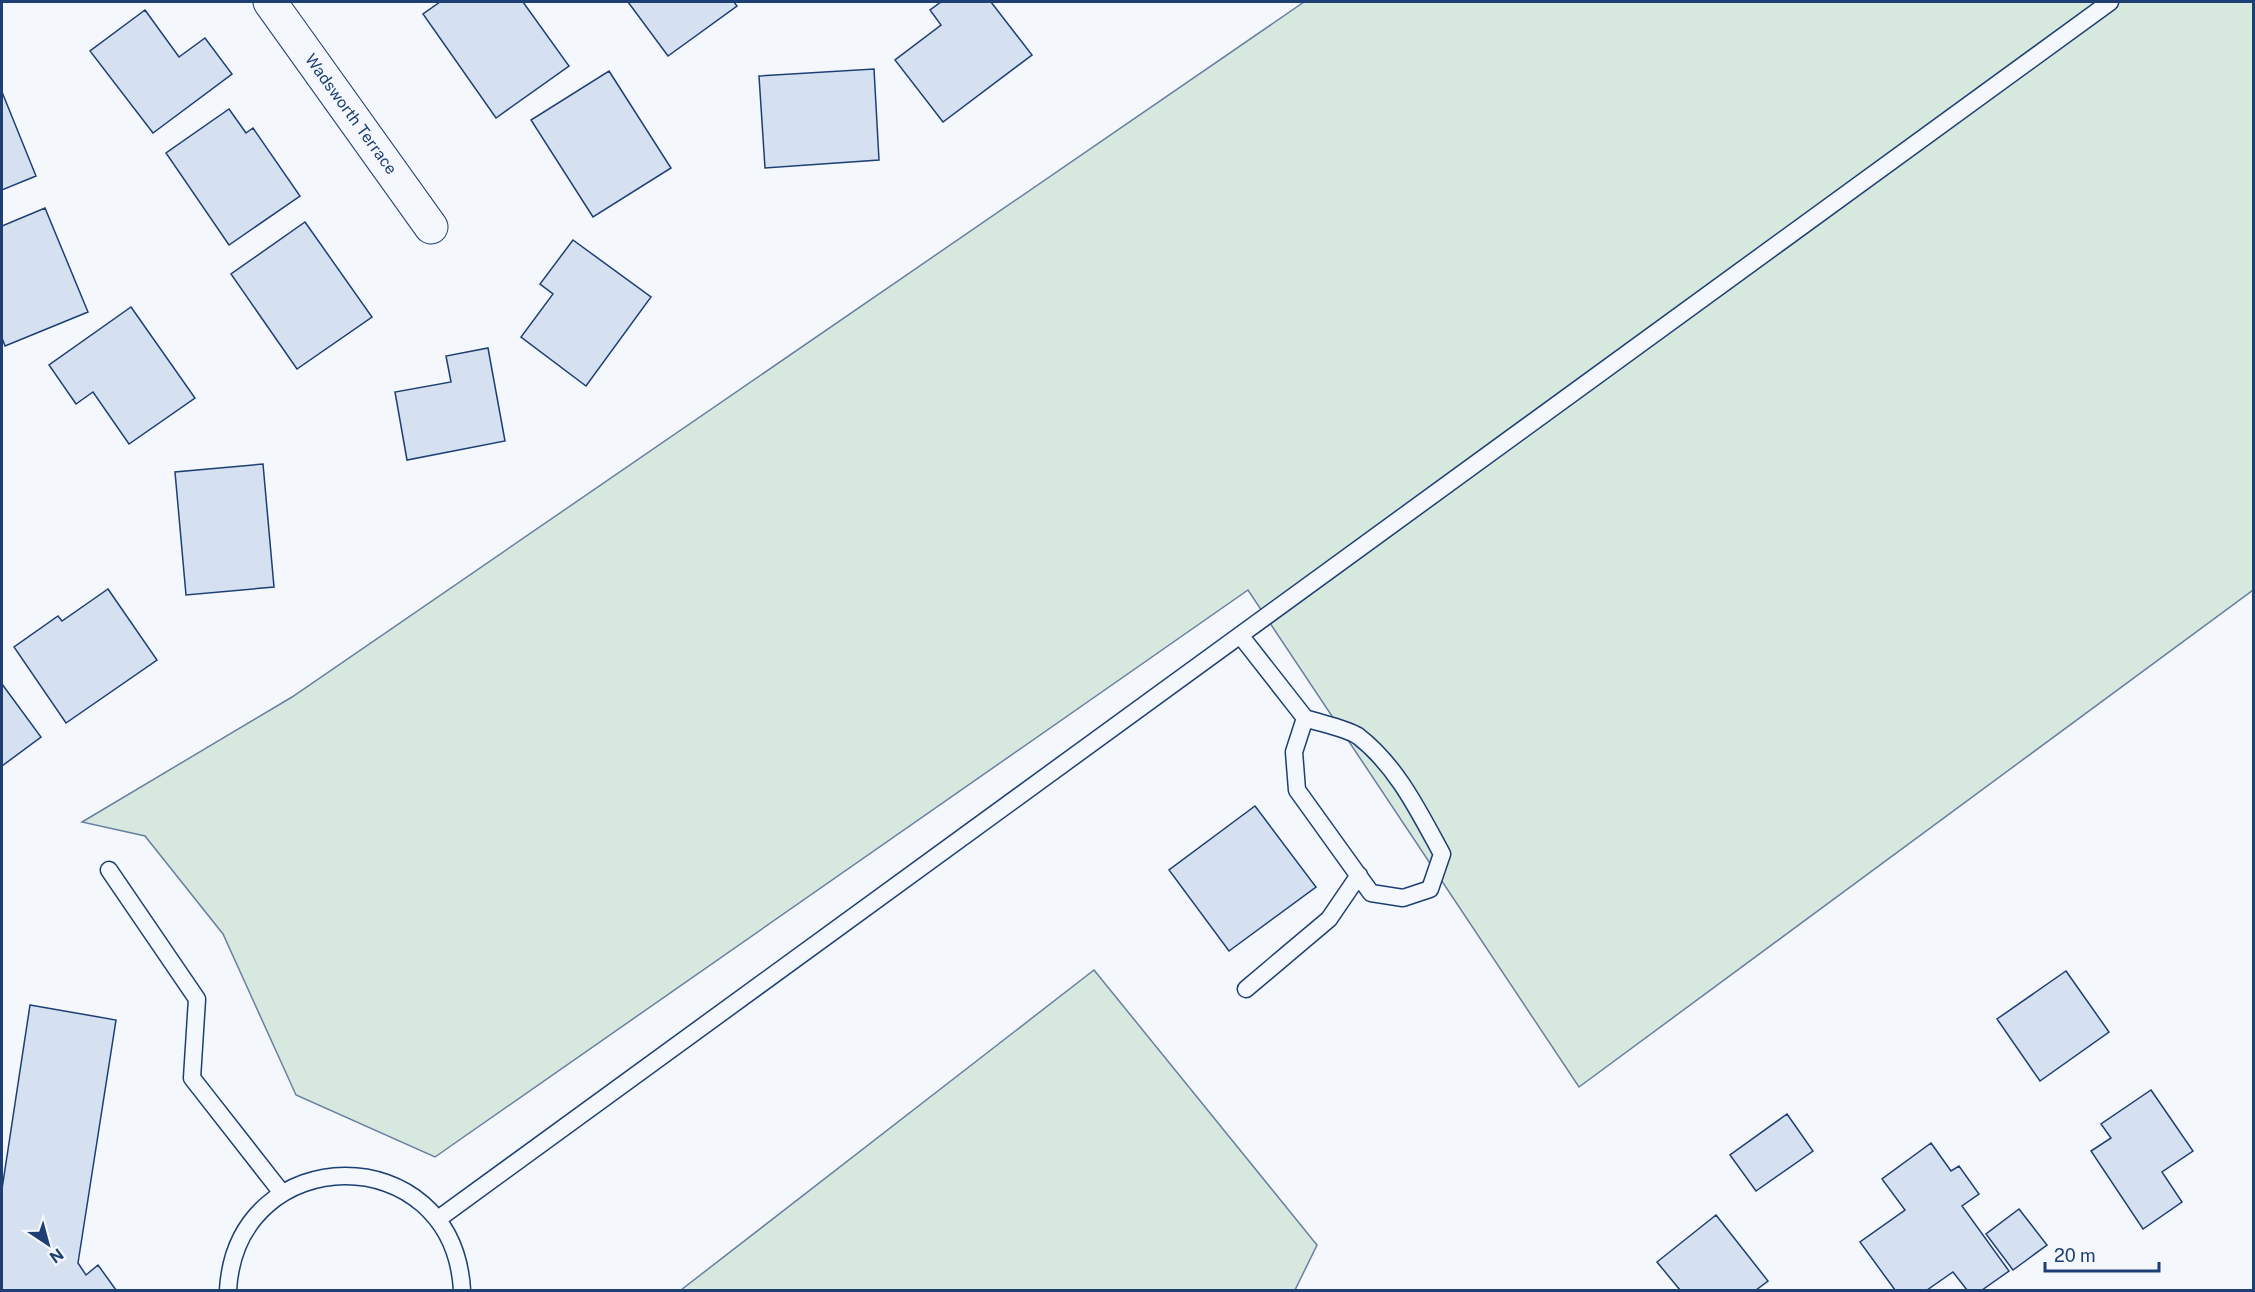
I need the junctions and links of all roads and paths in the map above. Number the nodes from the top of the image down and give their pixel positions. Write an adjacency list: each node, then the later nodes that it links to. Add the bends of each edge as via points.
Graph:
1 (270, 2): 3 (street, Wadsworth Terrace)
2 (2110, 2): 4 (lane)
3 (431, 226)
4 (1240, 635): 5 (lane); 10 (lane)
5 (1305, 718): 7 (lane, via 1293,752 1297,790); 7 (lane, via 1356,735 1384,761 1411,796 1442,854 1430,889 1402,898 1371,893)
6 (109, 870): 9 (lane, via 197,999 192,1078)
7 (1359, 875): 8 (lane, via 1329,919)
8 (1246, 989)
9 (282, 1193): 10 (lane, via 326,1176 357,1175 402,1189); 11 (lane, via 258,1214 240,1239 229,1269)
10 (438, 1219): 12 (lane, via 457,1256)
11 (228, 1290)
12 (462, 1290)

